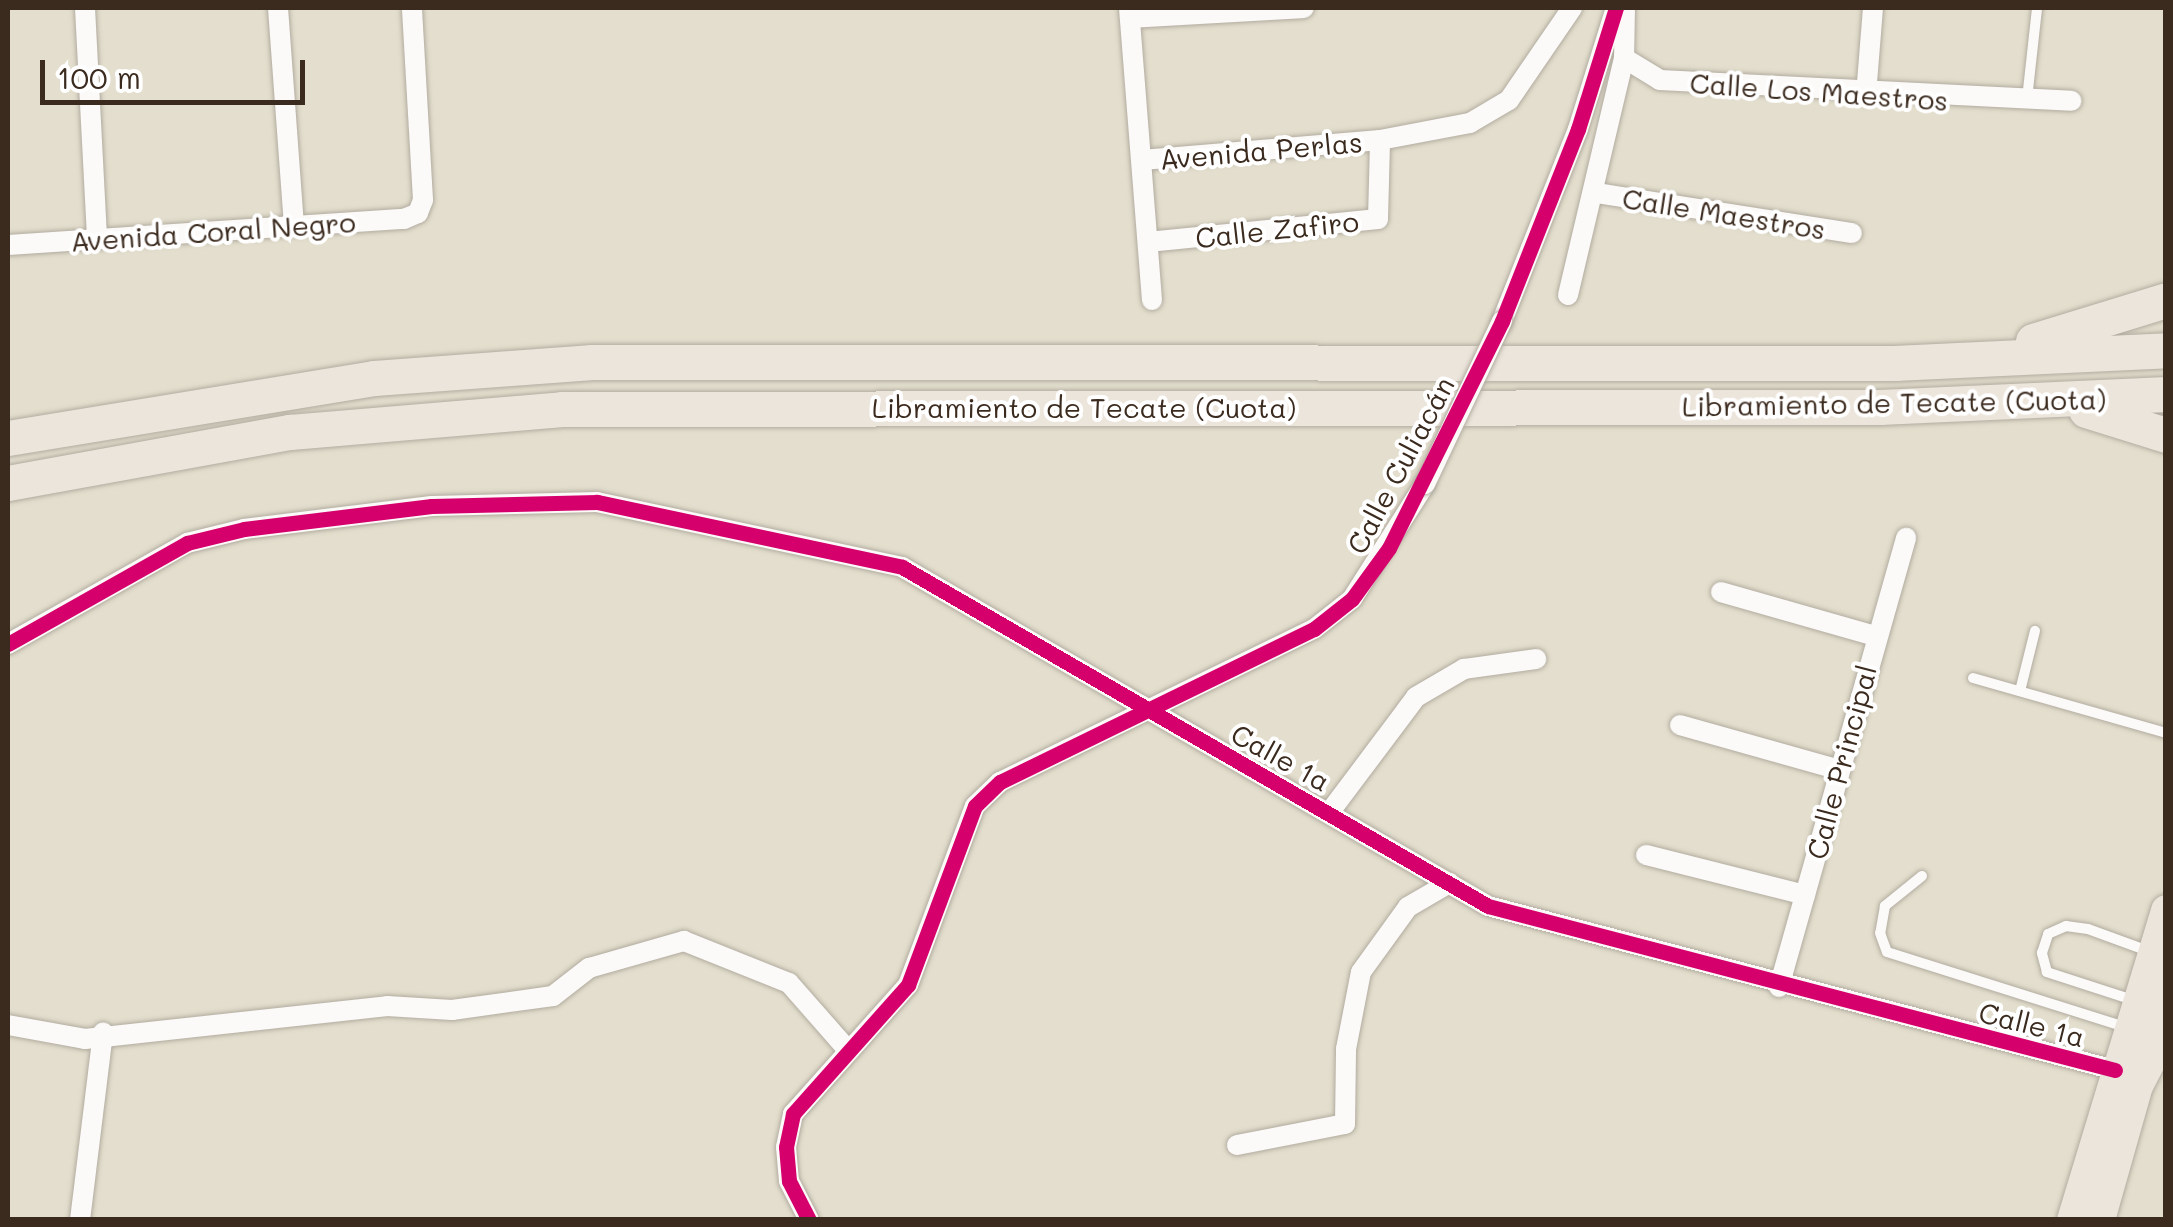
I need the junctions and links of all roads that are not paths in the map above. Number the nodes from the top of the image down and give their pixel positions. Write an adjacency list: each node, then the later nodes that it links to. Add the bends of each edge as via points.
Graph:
1 (85, 8): 20 (street)
2 (278, 8): 18 (street)
3 (412, 8): 18 (street, Avenida Coral Negro, via 418,213)
4 (1304, 8): 10 (street)
5 (1572, 8): 15 (street, via 1509,100 1491,115)
6 (1616, 8): 41 (street, Calle Culiacán, bridge, via 1578,129 1502,321 1425,484 1380,561 1327,619)
7 (1625, 8): 11 (street)
8 (1873, 8): 12 (street)
9 (2036, 8): 13 (lane)
10 (1130, 13): 16 (street)
11 (1624, 58): 12 (street, Calle Los Maestros, via 1660,80); 17 (street)
12 (1866, 94): 13 (street, Calle Los Maestros)
13 (2027, 99): 14 (street, Calle Los Maestros)
14 (2071, 101)
15 (1380, 140): 16 (street, Avenida Perlas); 21 (street, Calle Zafiro, via 1378,219)
16 (1142, 160): 21 (street)
17 (1596, 192): 19 (street, Calle Maestros); 23 (street)
18 (294, 225): 20 (street, Avenida Coral Negro)
19 (1852, 233)
20 (97, 238): 22 (street, Avenida Coral Negro)
21 (1148, 242): 24 (street)
22 (8, 245)
23 (1568, 295)
24 (1152, 300)
25 (2166, 300): 27 (highway, via 2037,340)
26 (2166, 350): 27 (highway, Libramiento de Tecate (Cuota))
27 (1894, 363): 31 (highway, Libramiento de Tecate (Cuota), via 592,362 374,378)
28 (2166, 394): 29 (highway, Libramiento de Tecate (Cuota))
29 (2026, 400): 30 (highway, via 2120,417); 32 (highway, Libramiento de Tecate (Cuota), via 1880,407 562,408 290,432)
30 (2166, 435)
31 (8, 438)
32 (8, 483)
33 (1906, 538): 36 (street, Calle Principal)
34 (1720, 592): 36 (street)
35 (2035, 631): 40 (lane)
36 (1875, 636): 44 (street, Calle Principal)
37 (8, 644): 41 (street, Calle 1a, via 186,543 432,506 596,502 902,566)
38 (1536, 659): 45 (street, via 1464,669 1416,698)
39 (1973, 678): 40 (lane)
40 (2020, 691): 43 (lane)
41 (1143, 710): 45 (street, Calle 1a); 58 (street, Calle Culiacán, via 1000,782 975,806 908,985)
42 (1680, 724): 44 (street)
43 (2166, 733)
44 (1837, 769): 49 (street, Calle Principal)
45 (1329, 812): 48 (street, Calle 1a)
46 (1646, 855): 49 (street)
47 (1922, 876): 54 (lane, via 1885,906 1880,933 1887,952)
48 (1449, 884): 52 (street, Calle 1a, via 1488,906 1548,926); 60 (street, via 1408,907 1361,972 1346,1050 1345,1124)
49 (1805, 895): 52 (street, Calle Principal)
50 (2166, 910): 51 (main road)
51 (2152, 952): 54 (main road); 54 (lane, via 2088,929 2066,926 2048,934 2046,972)
52 (1780, 987): 59 (street, Calle 1a)
53 (2166, 988): 59 (main road)
54 (2132, 1015): 59 (main road)
55 (2166, 1024): 59 (highway)
56 (8, 1025): 57 (street, via 60,1038)
57 (102, 1032): 58 (street, via 387,1006 452,1010 553,996 588,968 684,941 789,983); 61 (street)
58 (847, 1050): 62 (street, Calle Culiacán, via 794,1114 786,1146 790,1181)
59 (2125, 1076): 63 (main road); 64 (main road)
60 (1237, 1145)
61 (80, 1220)
62 (809, 1220)
63 (2072, 1220)
64 (2100, 1220)

